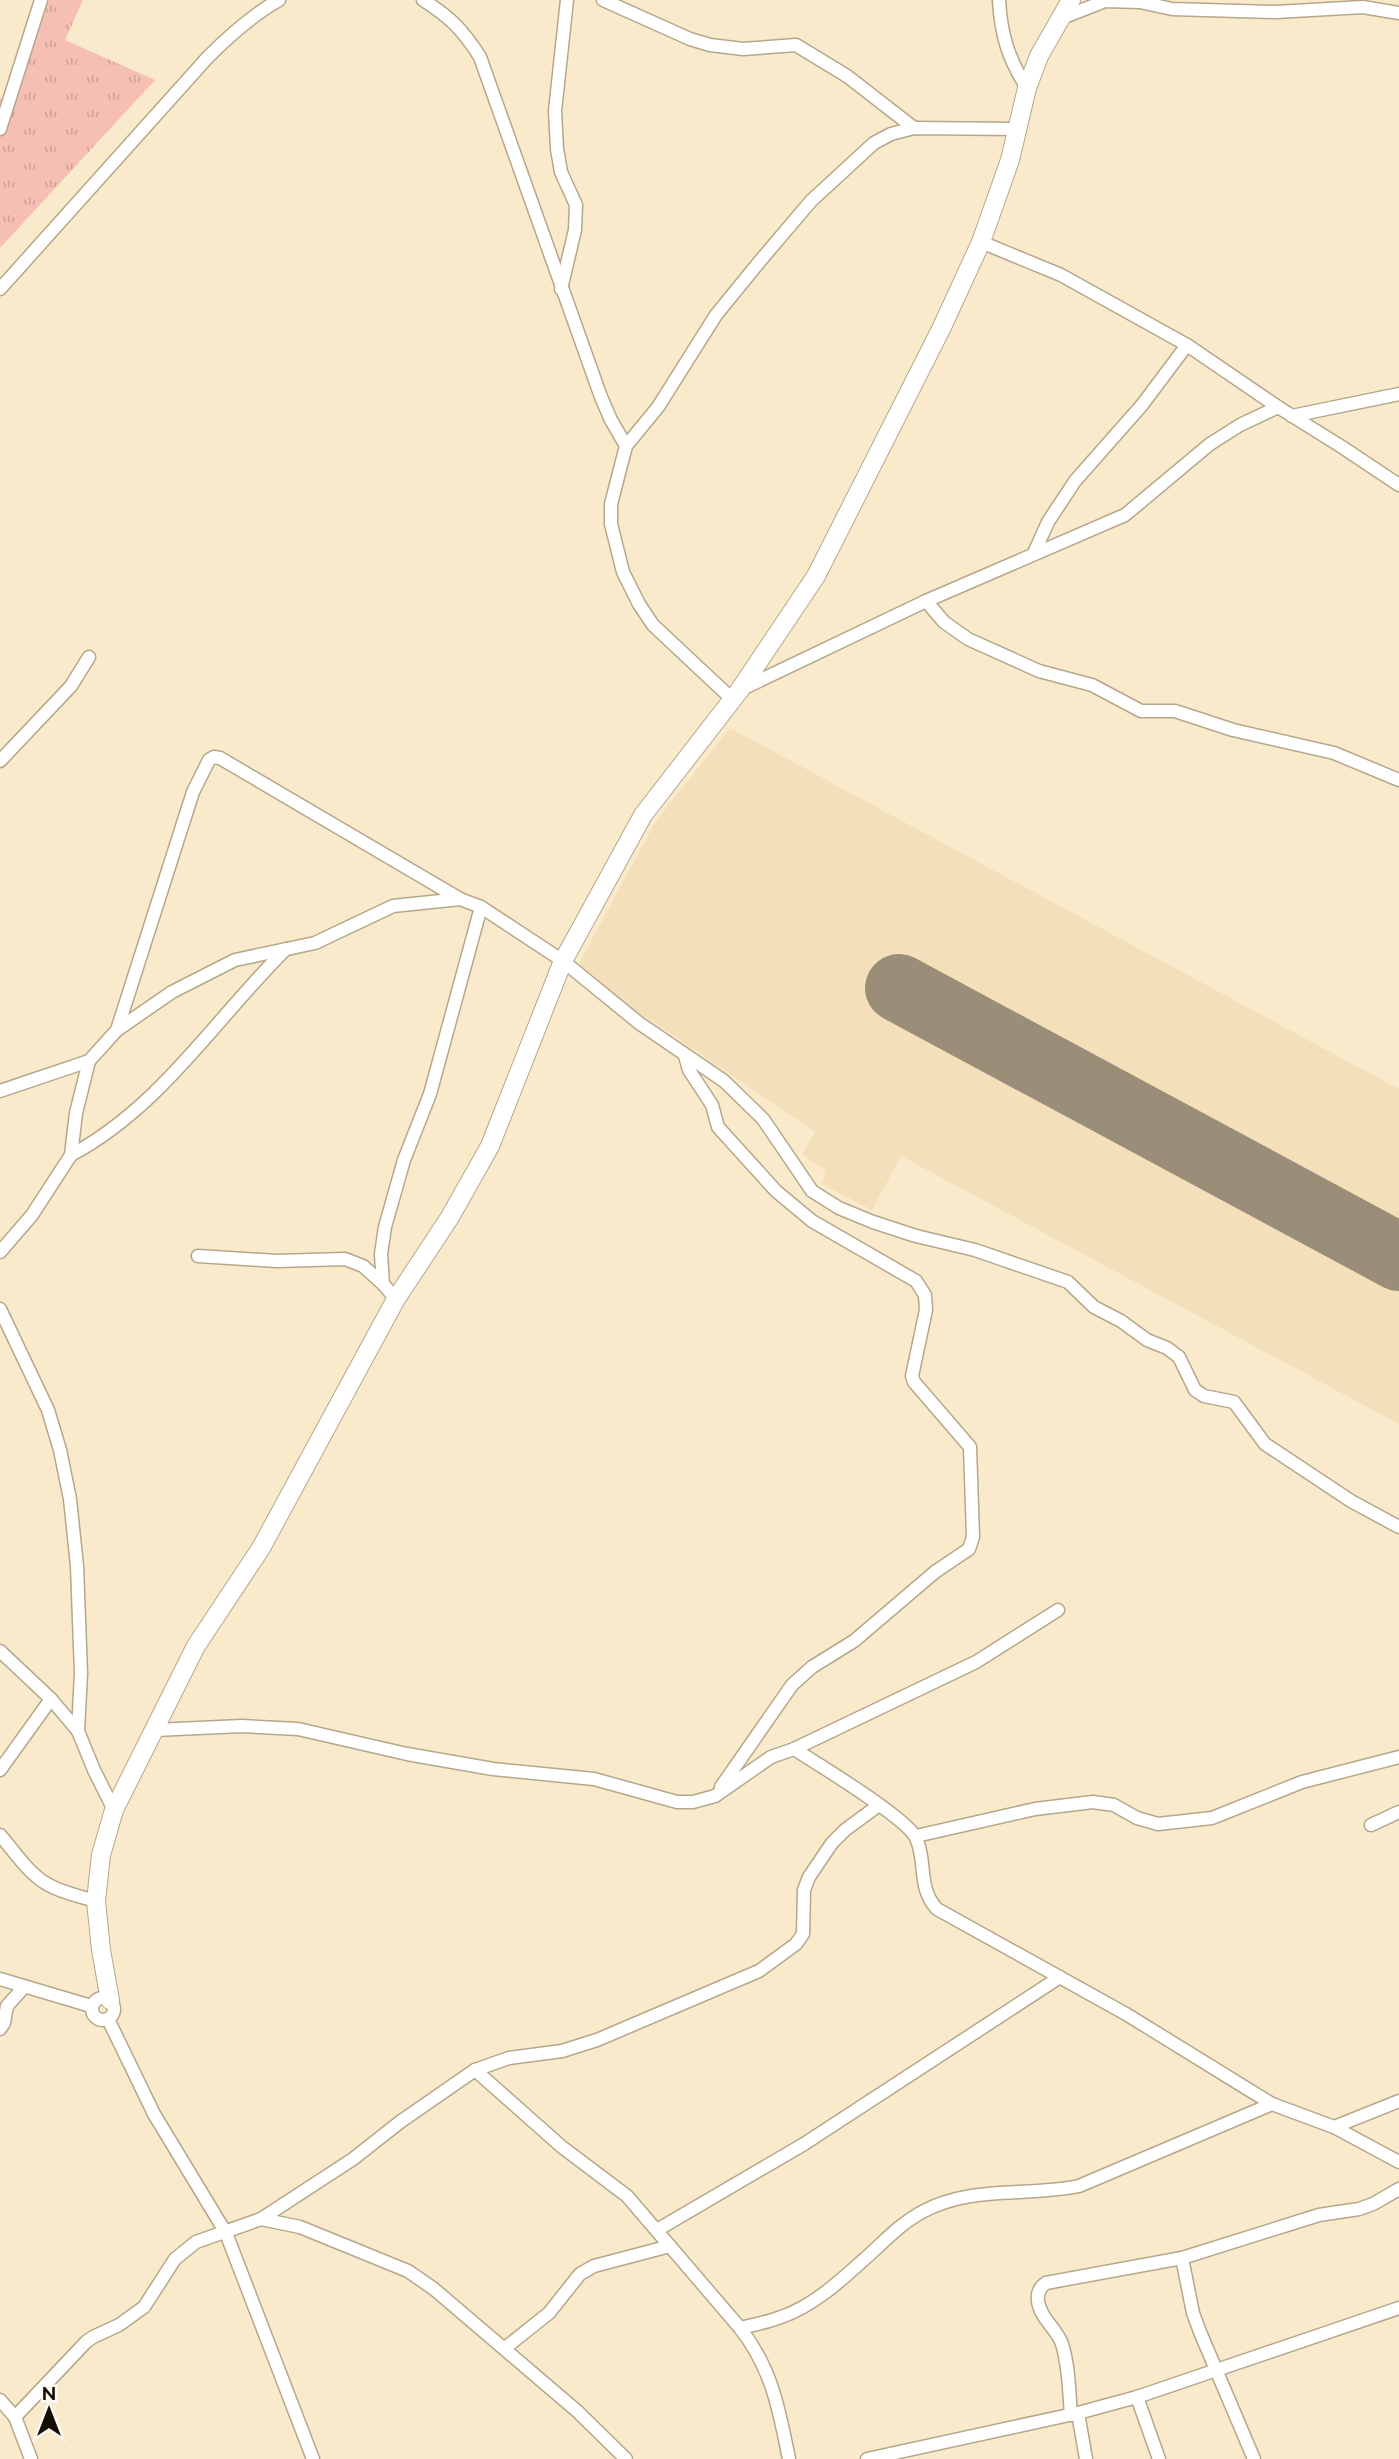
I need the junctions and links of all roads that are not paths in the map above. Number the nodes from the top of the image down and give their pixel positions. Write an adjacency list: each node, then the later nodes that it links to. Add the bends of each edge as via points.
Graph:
1 (41, 0): 12 (street)
2 (279, 0): 15 (street, via 208,57)
3 (423, 0): 16 (street, via 466,33 480,57)
4 (567, 0): 16 (street, via 555,111 561,172 576,205)
5 (603, 0): 11 (street, via 710,45 743,49 796,45 847,76)
6 (999, 0): 10 (street, via 1000,28)
7 (1071, 0): 9 (street)
8 (1399, 13): 9 (street, via 1363,7 1276,12 1172,9 1105,1)
9 (1062, 18): 10 (street, via 1039,56)
10 (1027, 88): 13 (street)
11 (914, 128): 13 (street); 21 (street, via 874,143 811,201 716,315 658,407)
12 (0, 129)
13 (1016, 129): 14 (street)
14 (981, 242): 17 (street, via 1060,275); 26 (street, via 943,327 816,576)
15 (0, 289)
16 (561, 289): 21 (street, via 601,397)
17 (1187, 345): 19 (street); 23 (street, via 1075,481)
18 (1399, 394): 20 (street)
19 (1278, 407): 20 (street); 23 (street, via 1210,444 1125,515)
20 (1292, 416): 22 (street)
21 (626, 446): 26 (street, via 611,504 623,572 653,625)
22 (1399, 485)
23 (1034, 553): 24 (street)
24 (926, 601): 26 (street); 28 (street, via 968,639 1039,671 1092,685 1141,711 1175,712 1334,753)
25 (89, 657): 27 (street, via 71,686)
26 (735, 695): 32 (street, via 643,815)
27 (0, 761)
28 (1399, 780)
29 (460, 899): 30 (street); 31 (street, via 393,906 315,943); 33 (street, via 214,757 193,792)
30 (481, 907): 32 (street); 40 (street, via 430,1094 385,1227)
31 (287, 948): 33 (street, via 235,960 209,972); 37 (street, via 131,1116)
32 (563, 961): 34 (street); 41 (street, via 489,1146 450,1217)
33 (117, 1030): 35 (street)
34 (685, 1056): 43 (street, via 724,1081 763,1119 813,1191 873,1222 1068,1282 1094,1307 1179,1357 1195,1390 1238,1406 1265,1444); 52 (street, via 712,1105 718,1127 776,1191 812,1221 916,1281 925,1295 926,1310 914,1382 971,1454 974,1537 969,1549 792,1685)
35 (89, 1061): 36 (street); 37 (street)
36 (0, 1091)
37 (71, 1155): 38 (street, via 32,1215)
38 (0, 1252)
39 (198, 1256): 40 (street, via 345,1259 363,1266)
40 (383, 1284): 41 (street)
41 (396, 1299): 47 (street, via 261,1548 196,1646)
42 (0, 1309): 48 (street, via 48,1410 70,1499 78,1579)
43 (1399, 1527)
44 (1058, 1611): 49 (street, via 976,1662)
45 (0, 1651): 46 (street)
46 (51, 1699): 48 (street); 51 (street)
47 (155, 1730): 52 (street, via 298,1729 481,1767 594,1779 677,1802); 54 (street)
48 (78, 1731): 54 (street)
49 (794, 1749): 52 (street, via 771,1757); 53 (street)
50 (1399, 1757): 58 (street, via 1302,1782 1212,1818 1158,1824 1114,1805 1093,1802 1035,1809)
51 (0, 1770)
52 (715, 1796)
53 (879, 1805): 58 (street); 67 (street, via 832,1843 808,1877 803,1934 759,1971 597,2040 562,2051 509,2058)
54 (114, 1810): 59 (street, via 101,1855)
55 (1399, 1812): 56 (street)
56 (1371, 1825)
57 (0, 1835): 59 (street, via 37,1877 64,1892)
58 (916, 1836): 60 (street, via 927,1895 937,1909)
59 (96, 1901): 63 (street)
60 (1060, 1977): 69 (street); 74 (street, via 804,2144)
61 (0, 1979): 62 (street)
62 (24, 1987): 64 (street); 66 (street, via 8,2006)
63 (110, 2000): 64 (street, via 101,1997); 65 (street, via 114,2007)
64 (92, 2006): 65 (street, via 96,2018)
65 (108, 2019): 75 (street, via 154,2114)
66 (0, 2029)
67 (475, 2070): 73 (street, via 353,2160); 74 (street, via 626,2196)
68 (1399, 2101): 70 (street)
69 (1272, 2104): 70 (street); 79 (street, via 1079,2186 979,2193 921,2212 811,2302 782,2317)
70 (1334, 2127): 71 (street)
71 (1399, 2162)
72 (1399, 2189): 77 (street, via 1359,2209 1319,2215)
73 (261, 2219): 75 (street); 80 (street, via 300,2227 408,2271)
74 (657, 2230): 76 (street)
75 (226, 2233): 85 (street, via 186,2249 144,2307 93,2336); 87 (street)
76 (670, 2246): 79 (street); 80 (street, via 580,2274 549,2313)
77 (1182, 2258): 81 (street, via 1193,2313); 84 (street, via 1042,2286 1038,2301 1063,2347)
78 (1399, 2308): 81 (street)
79 (740, 2328): 89 (street, via 768,2374)
80 (505, 2348): 88 (street)
81 (1217, 2371): 82 (street); 93 (street)
82 (1137, 2397): 84 (street); 92 (street)
83 (0, 2400): 85 (street)
84 (1075, 2414): 90 (street); 91 (street)
85 (15, 2417): 86 (street)
86 (31, 2459)
87 (313, 2459)
88 (626, 2459)
89 (789, 2459)
90 (867, 2459)
91 (1086, 2459)
92 (1159, 2459)
93 (1254, 2459)

